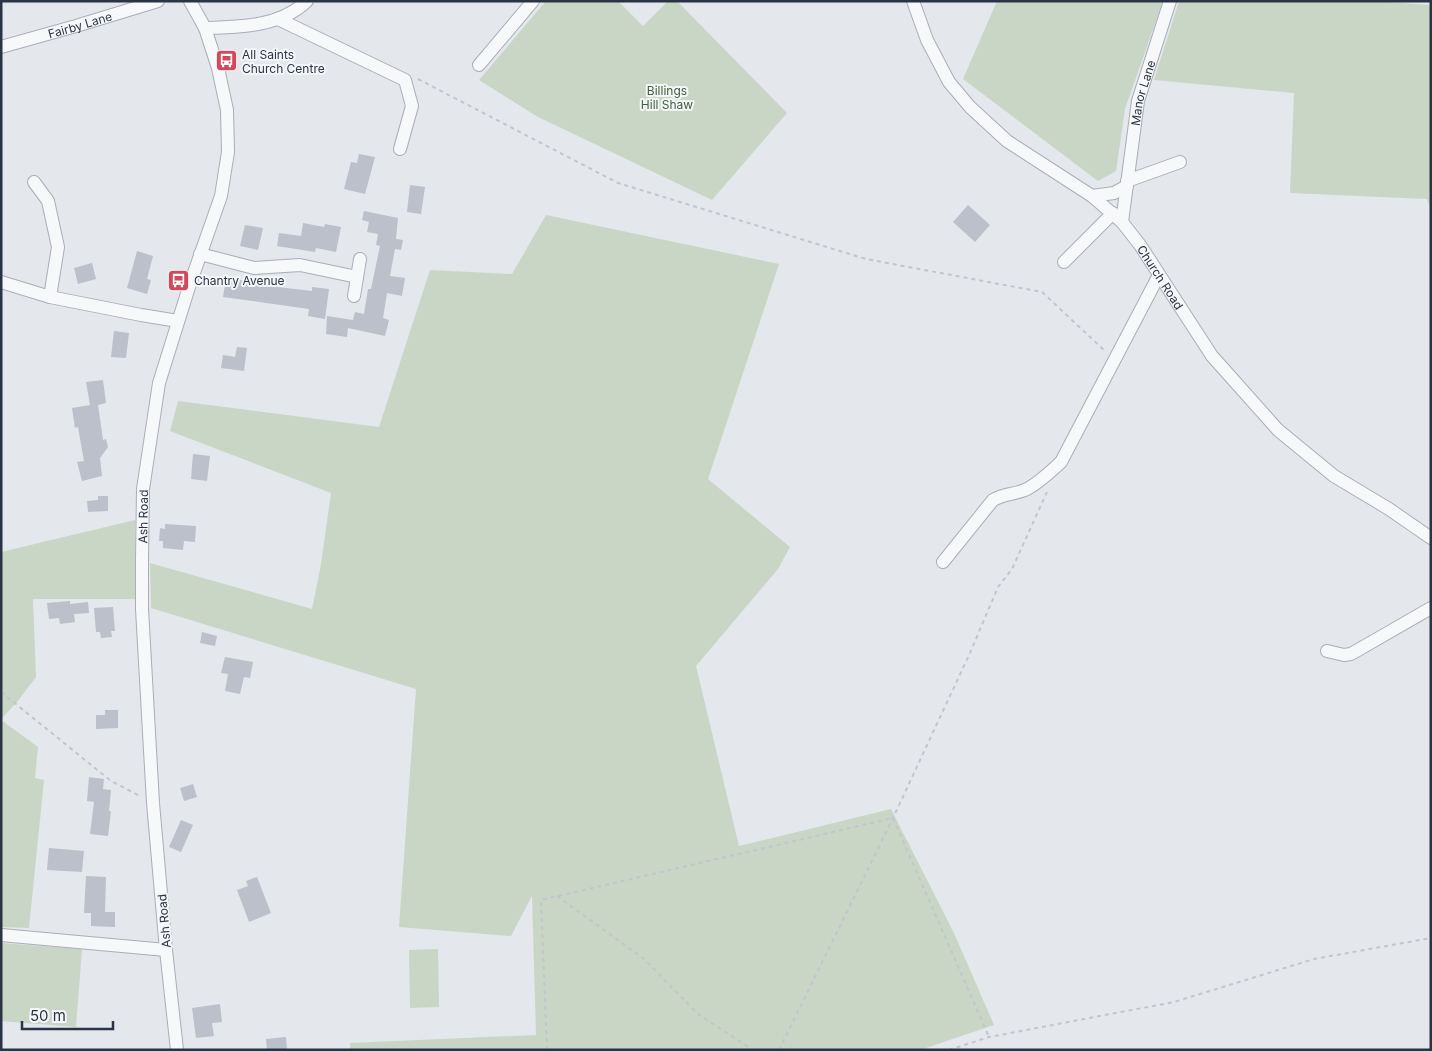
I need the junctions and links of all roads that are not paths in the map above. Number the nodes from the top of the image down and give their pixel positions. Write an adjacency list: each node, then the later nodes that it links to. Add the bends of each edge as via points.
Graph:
1 (158, 1): 9 (street, Fairby Lane)
2 (190, 1): 8 (street, Ash Road)
3 (307, 1): 7 (street)
4 (533, 1): 10 (street)
5 (914, 1): 15 (street, Church Road, via 927,40 948,82 970,107 1007,141)
6 (1170, 1): 14 (street, Manor Lane, via 1138,101)
7 (278, 19): 8 (street, via 245,26); 11 (street, via 405,80 412,106)
8 (205, 28): 17 (street, Ash Road, via 227,110 228,152 221,196)
9 (1, 47)
10 (479, 65)
11 (400, 149)
12 (1180, 162): 14 (street)
13 (34, 182): 23 (street, via 48,201 58,247)
14 (1127, 184): 15 (street, via 1114,193); 16 (street, Manor Lane)
15 (1092, 196): 16 (street, Church Road)
16 (1118, 217): 19 (street); 20 (street, Church Road)
17 (200, 254): 21 (street, via 254,268 300,265); 25 (street, Ash Road)
18 (360, 259): 21 (street)
19 (1064, 262)
20 (1160, 275): 26 (street, Church Road, via 1212,356 1278,430 1334,476); 27 (street, via 1061,462 1026,490 993,500)
21 (357, 277): 24 (street)
22 (1, 282): 23 (street)
23 (50, 296): 25 (street)
24 (354, 296)
25 (178, 321): 31 (street, Ash Road, via 159,383 143,489 142,609 153,804)
26 (1431, 538)
27 (944, 562)
28 (1431, 608): 29 (street, via 1351,654)
29 (1327, 651)
30 (1, 936): 31 (street)
31 (166, 950): 32 (street, Ash Road)
32 (177, 1050)

